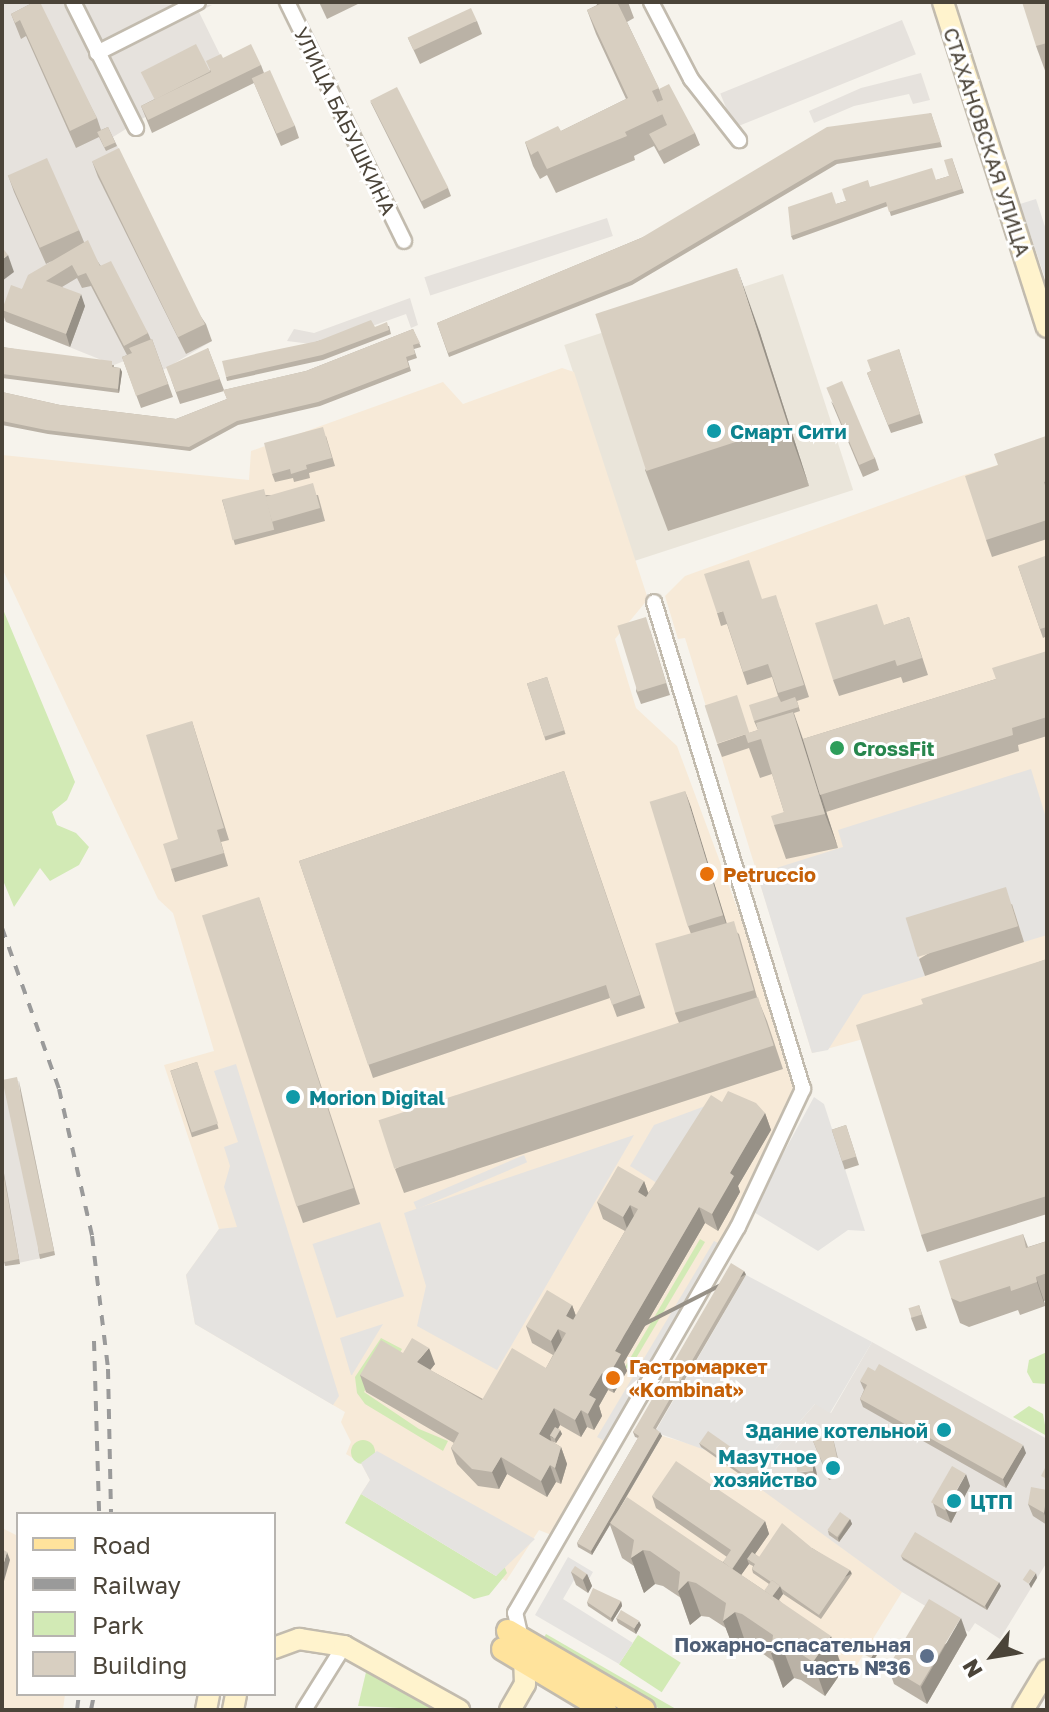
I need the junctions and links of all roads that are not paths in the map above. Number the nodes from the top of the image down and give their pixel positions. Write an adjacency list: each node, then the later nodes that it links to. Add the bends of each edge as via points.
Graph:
1 (73, 2): 6 (street)
2 (198, 2): 6 (street)
3 (287, 2): 9 (street, УЛИЦА БАБУШКИНА)
4 (651, 2): 8 (street, via 691,79)
5 (943, 2): 10 (main road, СТАХАНОВСКАЯ УЛИЦА)
6 (97, 53): 7 (street)
7 (136, 128)
8 (739, 140)
9 (404, 241)
10 (1047, 327)
11 (654, 602): 12 (street, via 803,1089 738,1227 515,1613)
12 (511, 1640): 15 (main road); 21 (main road)
13 (344, 1646): 14 (main road, via 299,1639); 17 (street); 18 (main road)
14 (276, 1647)
15 (526, 1662): 19 (main road, via 523,1693); 20 (main road)
16 (1047, 1670): 22 (main road)
17 (305, 1710)
18 (459, 1710)
19 (510, 1710)
20 (605, 1710)
21 (644, 1710)
22 (1023, 1710)

